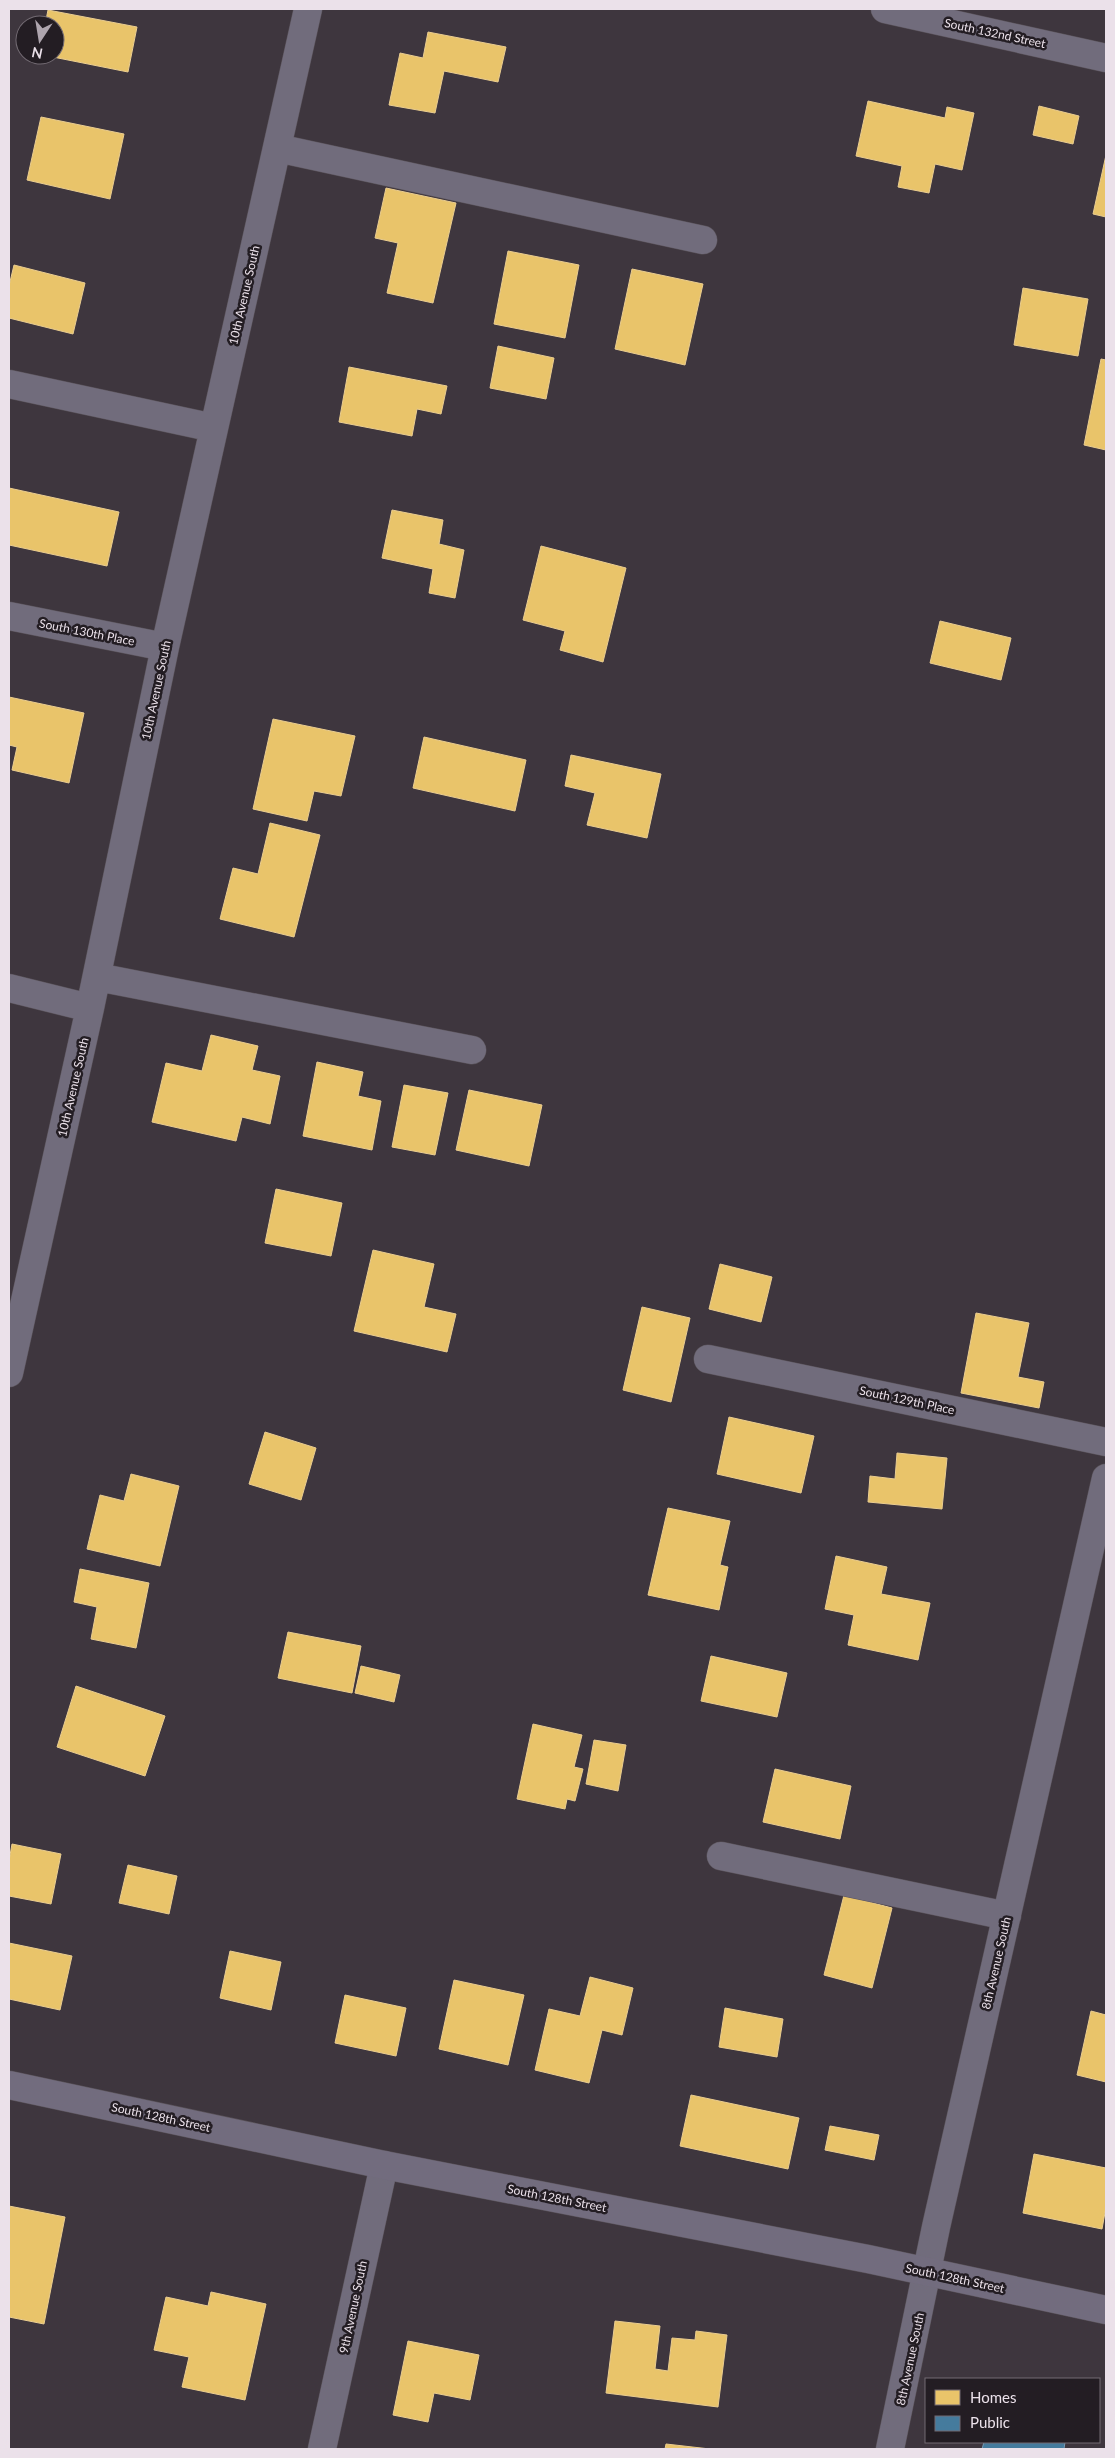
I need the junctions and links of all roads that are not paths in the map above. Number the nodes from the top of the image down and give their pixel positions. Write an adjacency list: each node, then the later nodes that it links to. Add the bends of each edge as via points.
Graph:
1 (308, 9): 4 (street, 10th Avenue South)
2 (885, 9): 3 (street, South 132nd Street)
3 (1106, 58)
4 (277, 148): 5 (street); 7 (street, 10th Avenue South)
5 (703, 240)
6 (9, 384): 7 (street)
7 (214, 428): 9 (street, 10th Avenue South)
8 (9, 616): 9 (street, South 130th Place)
9 (165, 647): 10 (street, 10th Avenue South)
10 (97, 977): 12 (street, 10th Avenue South); 13 (street)
11 (9, 988): 12 (street)
12 (90, 1008): 15 (street, 10th Avenue South)
13 (472, 1050)
14 (708, 1359): 16 (street, South 129th Place)
15 (9, 1373)
16 (1106, 1442)
17 (1106, 1478): 19 (street, 8th Avenue South)
18 (721, 1856): 19 (street)
19 (1007, 1916): 22 (street, 8th Avenue South)
20 (9, 2085): 21 (main road, South 128th Street)
21 (384, 2165): 22 (main road, South 128th Street); 24 (street, 9th Avenue South)
22 (928, 2272): 23 (main road, South 128th Street); 25 (street, 8th Avenue South)
23 (1106, 2310)
24 (322, 2449)
25 (890, 2449)

